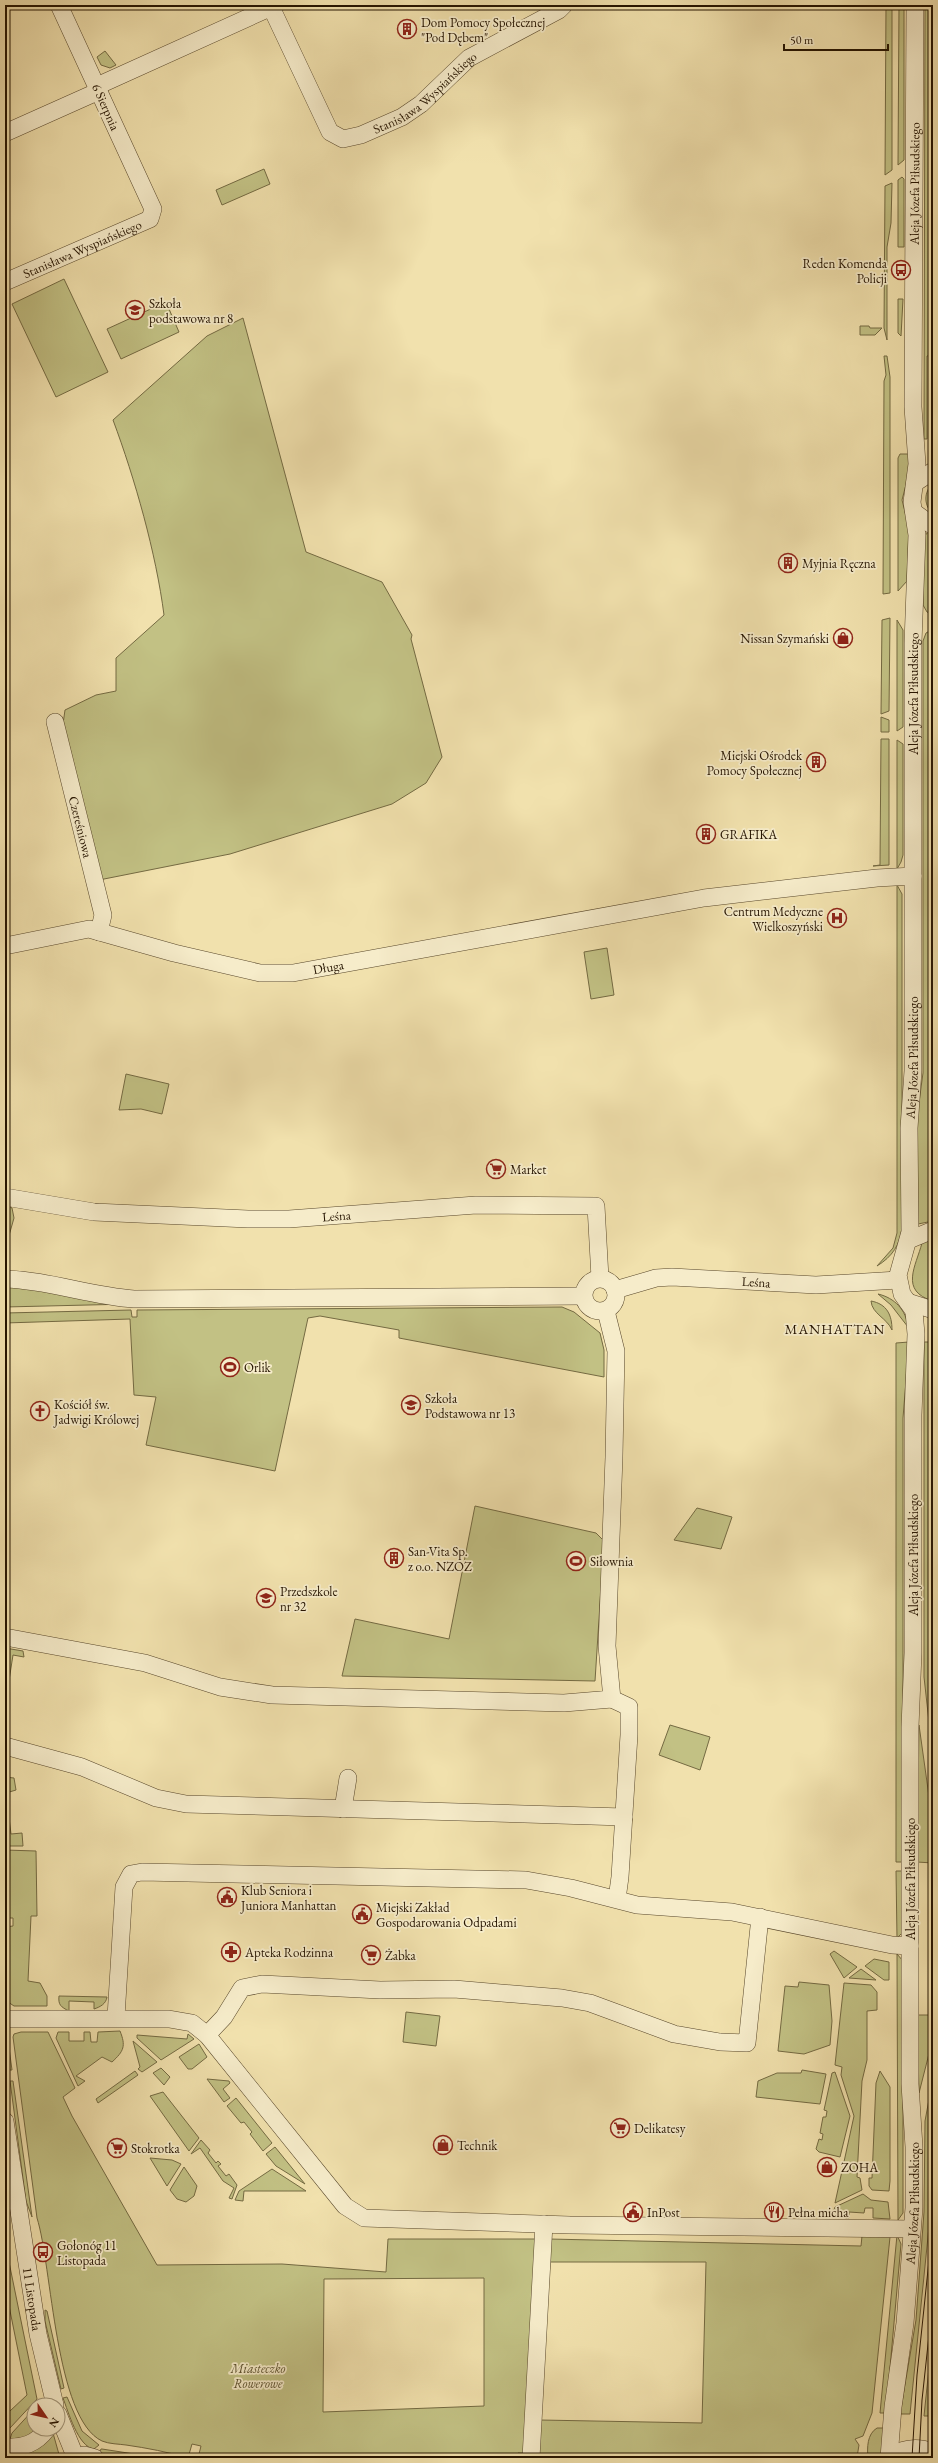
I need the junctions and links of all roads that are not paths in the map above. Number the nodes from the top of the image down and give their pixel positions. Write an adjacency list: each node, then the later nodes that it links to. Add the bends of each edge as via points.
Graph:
1 (59, 5): 5 (street, 6 Sierpnia)
2 (564, 5): 4 (street, Stanisława Wyspiańskiego, via 469,58 421,104 402,117 348,139 335,137 327,127)
3 (915, 5): 10 (street, Aleja Józefa Piłsudskiego)
4 (268, 7): 5 (street)
5 (98, 89): 6 (street); 7 (street, 6 Sierpnia)
6 (5, 132)
7 (152, 214): 8 (street, Stanisława Wyspiańskiego)
8 (5, 282)
9 (933, 472): 10 (street)
10 (915, 483): 11 (street, Aleja Józefa Piłsudskiego, via 912,498)
11 (914, 512): 12 (street); 14 (street, Aleja Józefa Piłsudskiego, via 917,542 913,643)
12 (933, 526)
13 (55, 722): 15 (street, Czereśniowa, via 103,915)
14 (913, 876): 15 (street, Długa, via 808,886 654,906 422,952 279,974 260,973 201,960); 19 (street, Aleja Józefa Piłsudskiego, via 913,1072 909,1128)
15 (99, 932): 16 (street, Długa, via 76,930)
16 (5, 946)
17 (5, 1197): 20 (street, Leśna, via 56,1208 94,1212 248,1219 289,1219 476,1205 596,1206)
18 (933, 1230): 19 (street)
19 (909, 1240): 22 (street, via 899,1266)
20 (600, 1278): 23 (street, via 606,1280); 24 (street, via 588,1284)
21 (5, 1279): 24 (street, via 36,1282 99,1295 134,1298)
22 (898, 1280): 23 (street, Leśna, via 816,1284 672,1277 656,1278); 25 (street, Aleja Józefa Piłsudskiego, via 902,1294)
23 (615, 1290): 27 (street, via 614,1302)
24 (583, 1296): 27 (street, via 589,1308 598,1312)
25 (908, 1302): 26 (street); 36 (street, Aleja Józefa Piłsudskiego, via 916,1318 917,1355 913,1415)
26 (933, 1310)
27 (606, 1311): 29 (street, via 616,1351 607,1646)
28 (5, 1637): 29 (street, via 146,1663 220,1687 272,1695 564,1703)
29 (612, 1699): 33 (street, via 629,1708)
30 (5, 1746): 32 (street, via 82,1767 156,1798 205,1806)
31 (348, 1778): 32 (street)
32 (343, 1810): 33 (street)
33 (624, 1817): 34 (street)
34 (616, 1899): 35 (street, via 655,1908 724,1910); 37 (street, via 557,1884 526,1880 137,1872 128,1877 122,1896)
35 (760, 1917): 36 (street, via 892,1945); 39 (street, via 746,2043 720,2042 674,2034 590,2004 562,1998 454,1989 380,1990 262,1984 242,1988 224,2017)
36 (910, 1946): 42 (street, Aleja Józefa Piłsudskiego, via 910,2089 914,2147)
37 (116, 2017): 38 (street); 39 (street, via 186,2021)
38 (5, 2019)
39 (207, 2035): 41 (street, via 345,2206 356,2215 370,2220)
40 (5, 2121): 43 (street, 11 Listopada, via 38,2334)
41 (544, 2224): 42 (street); 51 (street)
42 (912, 2229): 49 (street, Aleja Józefa Piłsudskiego, via 905,2323 893,2407)
43 (53, 2397)
44 (66, 2436): 48 (street)
45 (38, 2437): 46 (street, via 31,2444)
46 (5, 2447)
47 (933, 2452): 49 (street, via 906,2448)
48 (74, 2457): 50 (street, via 84,2455)
49 (890, 2457)
50 (95, 2458)
51 (531, 2458)

